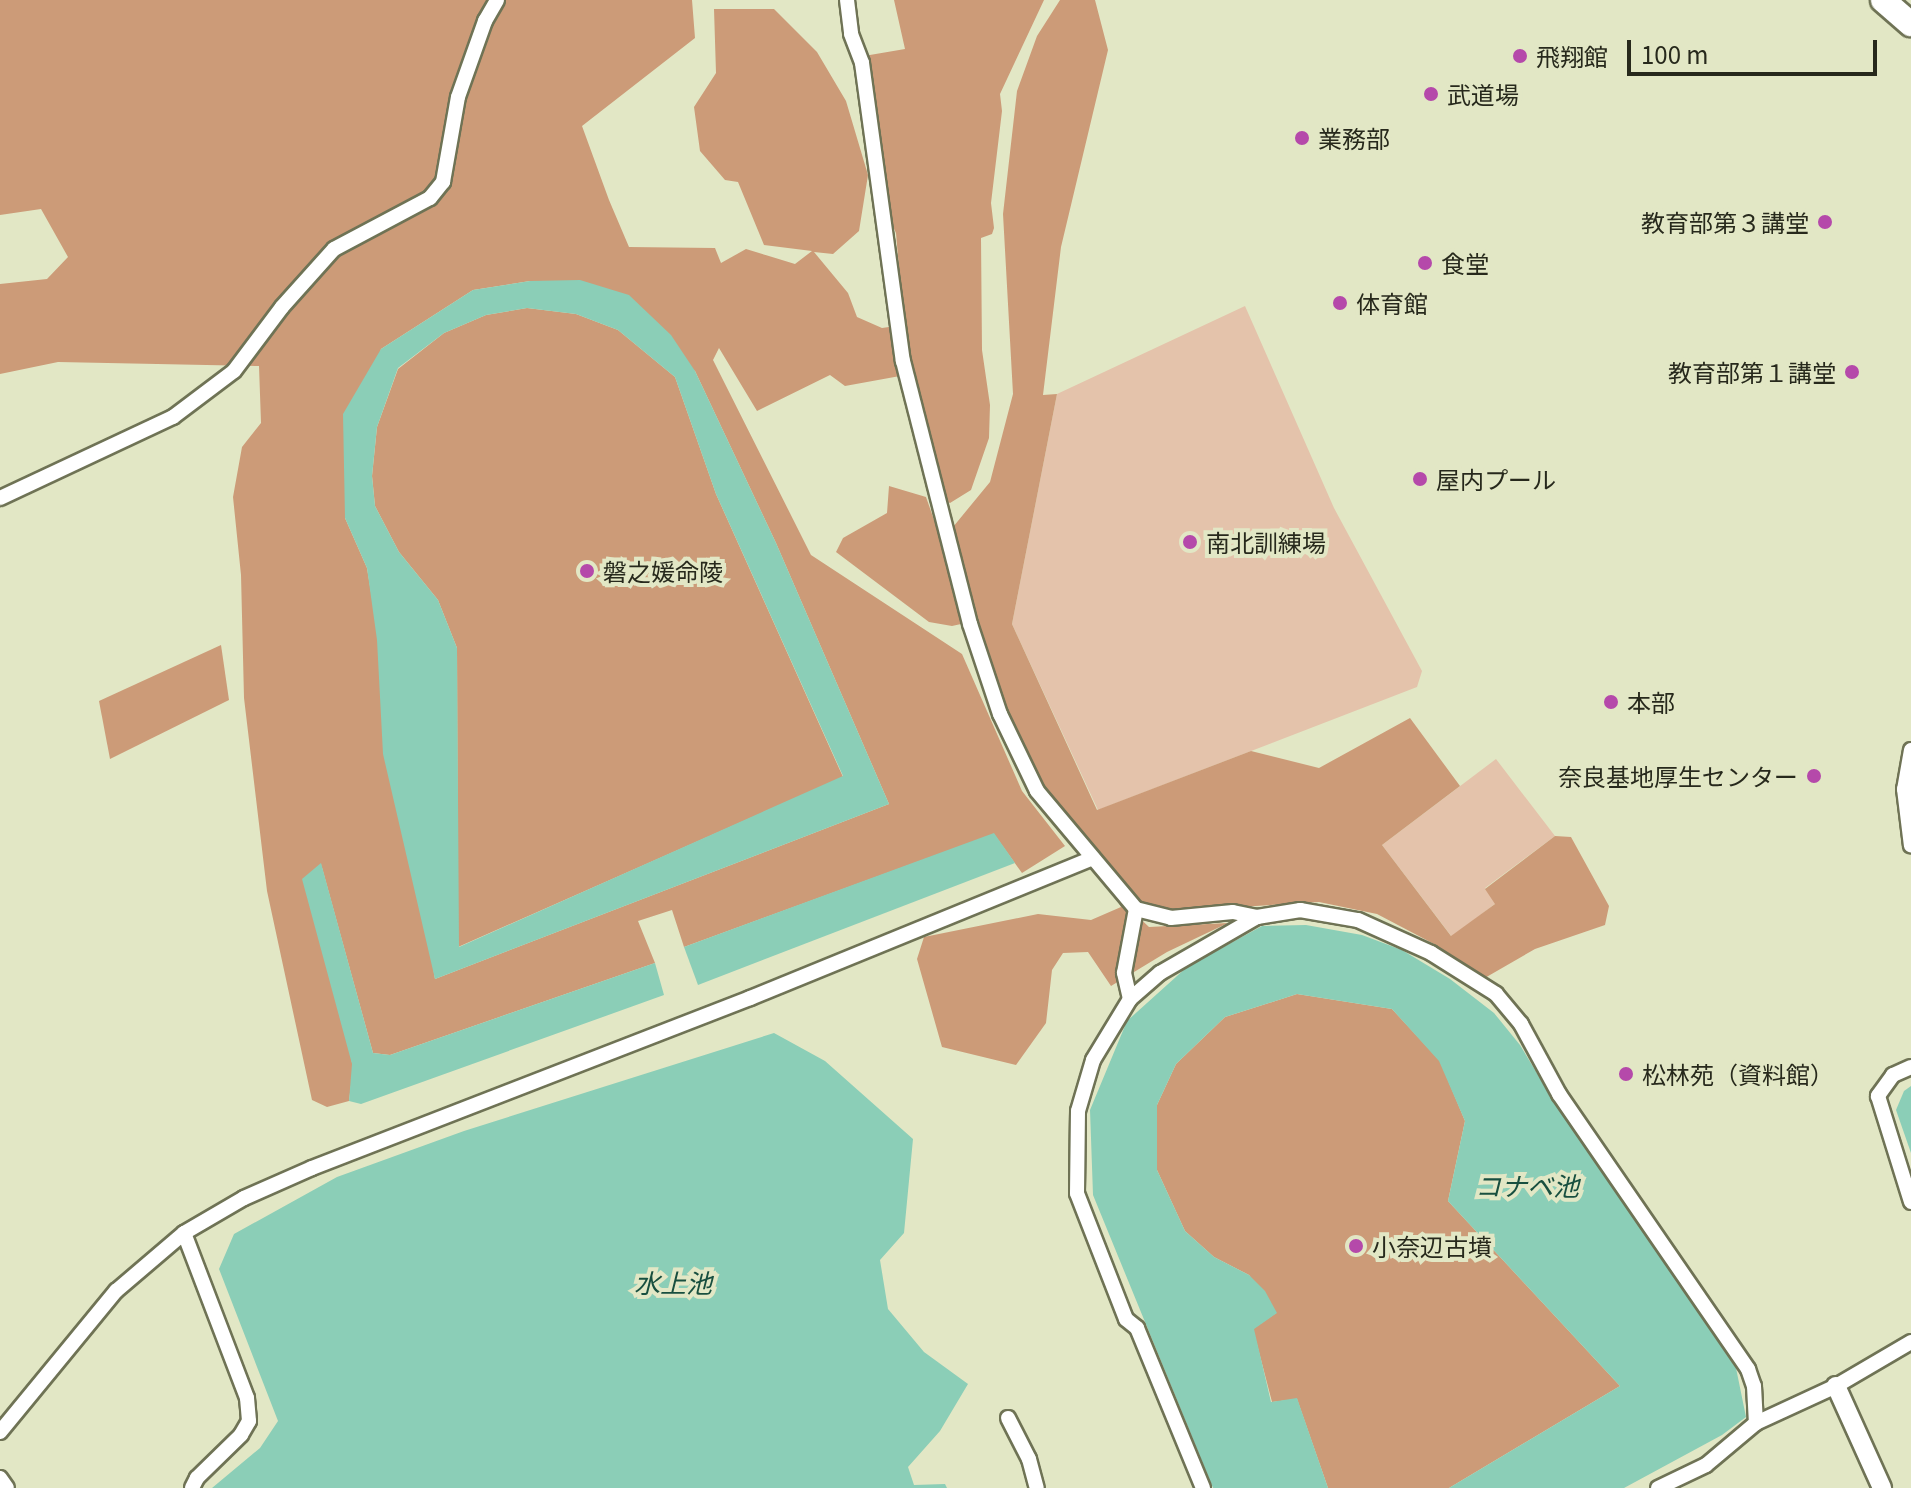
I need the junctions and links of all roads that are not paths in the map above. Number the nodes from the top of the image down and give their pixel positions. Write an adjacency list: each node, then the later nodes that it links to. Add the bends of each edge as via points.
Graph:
1 (497, 0): 5 (street, via 458,97 443,182 430,198 334,249 234,371 173,417)
2 (847, 0): 8 (street, via 862,63 903,361 970,624 1000,714 1037,791)
3 (1883, 0): 4 (highway)
4 (1911, 24)
5 (0, 498)
6 (1911, 750): 7 (street, via 1904,789)
7 (1911, 846)
8 (1093, 858): 9 (street); 14 (street, via 312,1168 244,1198)
9 (1136, 909): 10 (street, via 1171,918 1233,912); 11 (street, via 1124,973)
10 (1257, 917): 11 (street, via 1160,973); 18 (street, via 1300,910 1358,920 1431,953 1496,994 1521,1024 1559,1094 1748,1369)
11 (1130, 999): 24 (street, via 1093,1060 1078,1111 1077,1193 1126,1319 1137,1328)
12 (1911, 1067): 13 (street, via 1893,1075 1878,1096)
13 (1911, 1202)
14 (184, 1233): 19 (street, via 116,1291); 22 (street, via 247,1398 249,1421)
15 (1911, 1342): 16 (street)
16 (1836, 1386): 18 (street); 26 (street)
17 (1008, 1418): 23 (street)
18 (1756, 1423): 25 (street, via 1706,1465)
19 (0, 1432)
20 (0, 1478): 21 (street)
21 (7, 1488)
22 (192, 1488)
23 (1037, 1488)
24 (1203, 1488)
25 (1658, 1488)
26 (1882, 1488)

